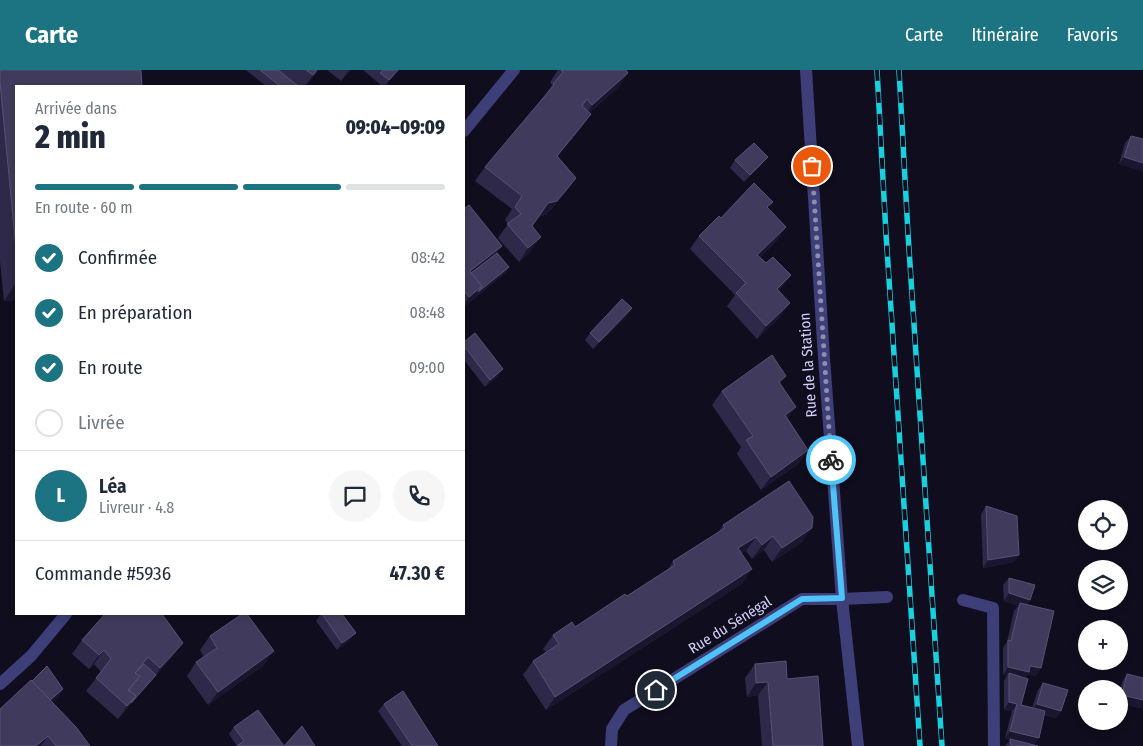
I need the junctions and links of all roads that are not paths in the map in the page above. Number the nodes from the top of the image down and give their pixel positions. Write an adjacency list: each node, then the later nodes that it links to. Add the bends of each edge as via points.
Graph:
1 (514, 70): 3 (street)
2 (806, 70): 5 (street, Rue de la Station)
3 (465, 130)
4 (887, 597): 5 (street, Rue du Sénégal)
5 (842, 598): 9 (street, Rue du Sénégal, via 802,599 624,710 612,729); 10 (street, Rue de la Station)
6 (963, 600): 11 (street, via 993,608)
7 (65, 615): 8 (street, via 31,656)
8 (0, 684)
9 (611, 746)
10 (858, 746)
11 (994, 746)

